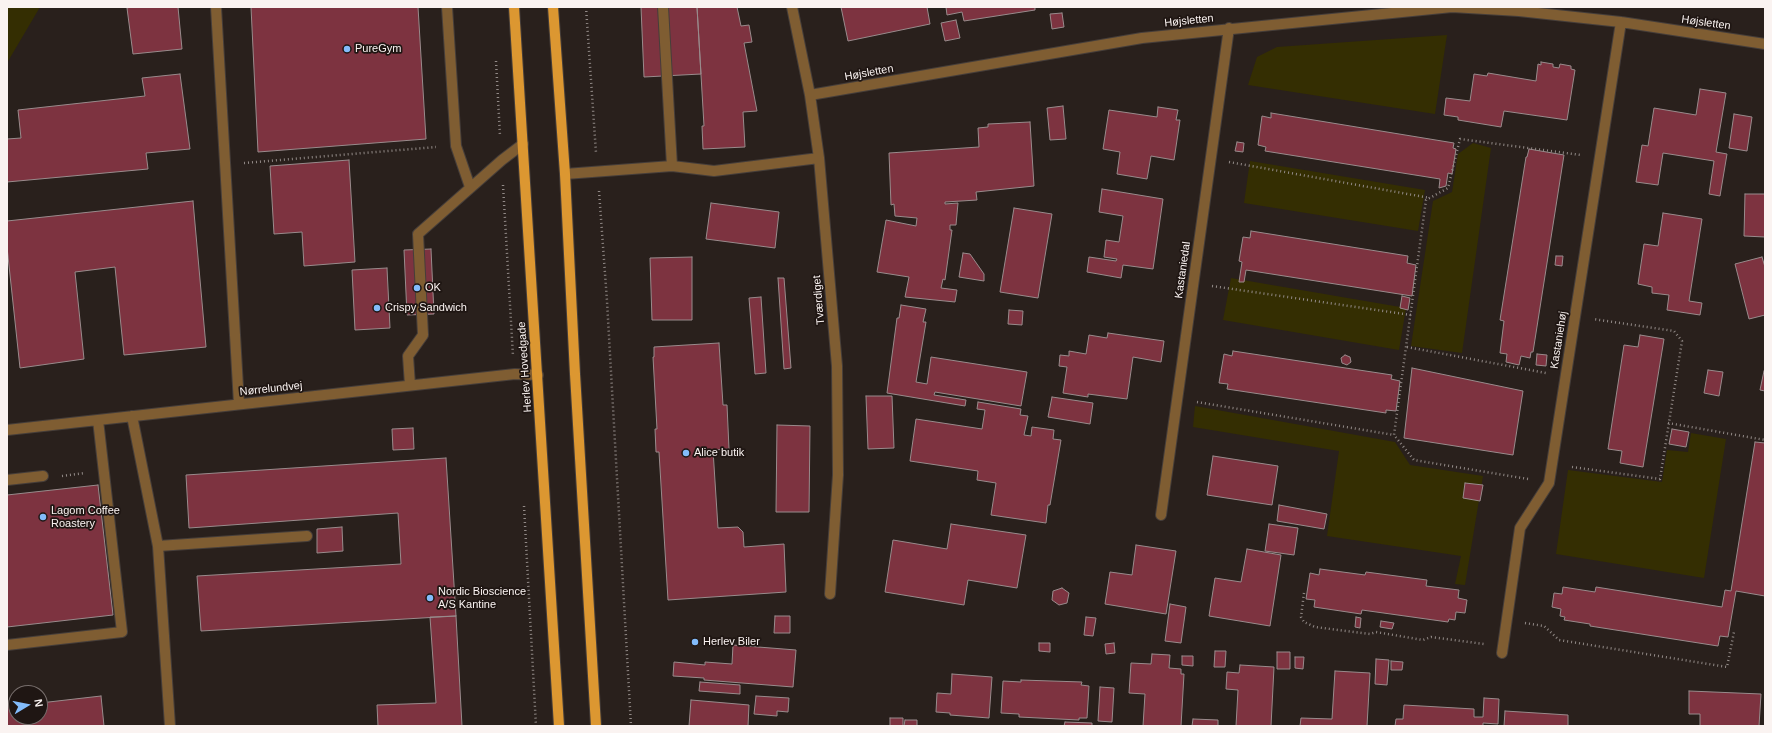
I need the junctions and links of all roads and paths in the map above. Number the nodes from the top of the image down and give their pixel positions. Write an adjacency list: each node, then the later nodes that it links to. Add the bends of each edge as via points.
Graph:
1 (216, 7): 17 (street)
2 (446, 7): 13 (street)
3 (514, 7): 12 (main road, Herlev Hovedgade)
4 (553, 7): 20 (main road)
5 (586, 7): 19 (path)
6 (663, 7): 18 (street)
7 (792, 7): 11 (street, Tværdiget)
8 (1621, 22): 9 (street, Højsletten, via 1452,7); 10 (street, Højsletten); 14 (street, Kastaniehøj)
9 (1229, 28): 11 (street, Højsletten, via 1142,38); 16 (street, Kastaniedal)
10 (1765, 44)
11 (810, 95): 15 (street, Tværdiget)
12 (523, 144): 21 (street); 27 (main road, Herlev Hovedgade)
13 (456, 146): 17 (path); 21 (street)
14 (1600, 157): 22 (path, via 1460,139 1448,188); 25 (street, Kastaniehøj)
15 (820, 158): 18 (street, via 714,171); 47 (street, Tværdiget, via 837,366 838,475)
16 (1210, 159): 22 (path); 23 (street, Kastaniedal)
17 (225, 165): 31 (street)
18 (672, 166): 19 (street)
19 (597, 170): 20 (street); 55 (path)
20 (565, 174): 54 (main road)
21 (470, 187): 29 (street, via 418,234 423,335 408,356)
22 (1430, 198): 24 (path, via 1426,200)
23 (1193, 283): 24 (path); 30 (street, Kastaniedal)
24 (1411, 315): 26 (path)
25 (1575, 316): 28 (street, Kastaniehøj); 34 (path, via 1674,331 1682,341)
26 (1407, 347): 28 (path); 36 (path)
27 (538, 375): 29 (street, Nørrelundvej, via 515,374); 53 (main road, Herlev Hovedgade)
28 (1566, 376): 38 (street, Kastaniehøj)
29 (410, 385): 31 (street, Nørrelundvej)
30 (1177, 398): 36 (path); 43 (street, Kastaniedal)
31 (239, 404): 32 (street, Nørrelundvej)
32 (132, 416): 33 (street, Nørrelundvej); 45 (street)
33 (98, 420): 35 (street, Nørrelundvej); 39 (street)
34 (1668, 423): 37 (path); 38 (path, via 1660,479)
35 (7, 430)
36 (1394, 435): 42 (path, via 1414,460)
37 (1765, 440)
38 (1552, 464): 42 (street, Kastaniehøj)
39 (103, 471): 40 (path, via 54,478); 50 (street, via 122,632)
40 (43, 476): 41 (street)
41 (7, 480)
42 (1549, 483): 48 (street, Kastaniehøj, via 1520,528)
43 (1161, 515)
44 (307, 536): 45 (street)
45 (158, 546): 52 (street)
46 (1304, 593): 51 (path, via 1301,617 1304,622 1315,627 1370,634 1376,632 1423,640 1431,637)
47 (830, 594)
48 (1507, 619): 49 (path, via 1544,626 1559,640 1727,667); 51 (street, Kastaniehøj)
49 (1734, 632)
50 (7, 645)
51 (1502, 650)
52 (170, 726)
53 (559, 726)
54 (596, 726)
55 (631, 726)

